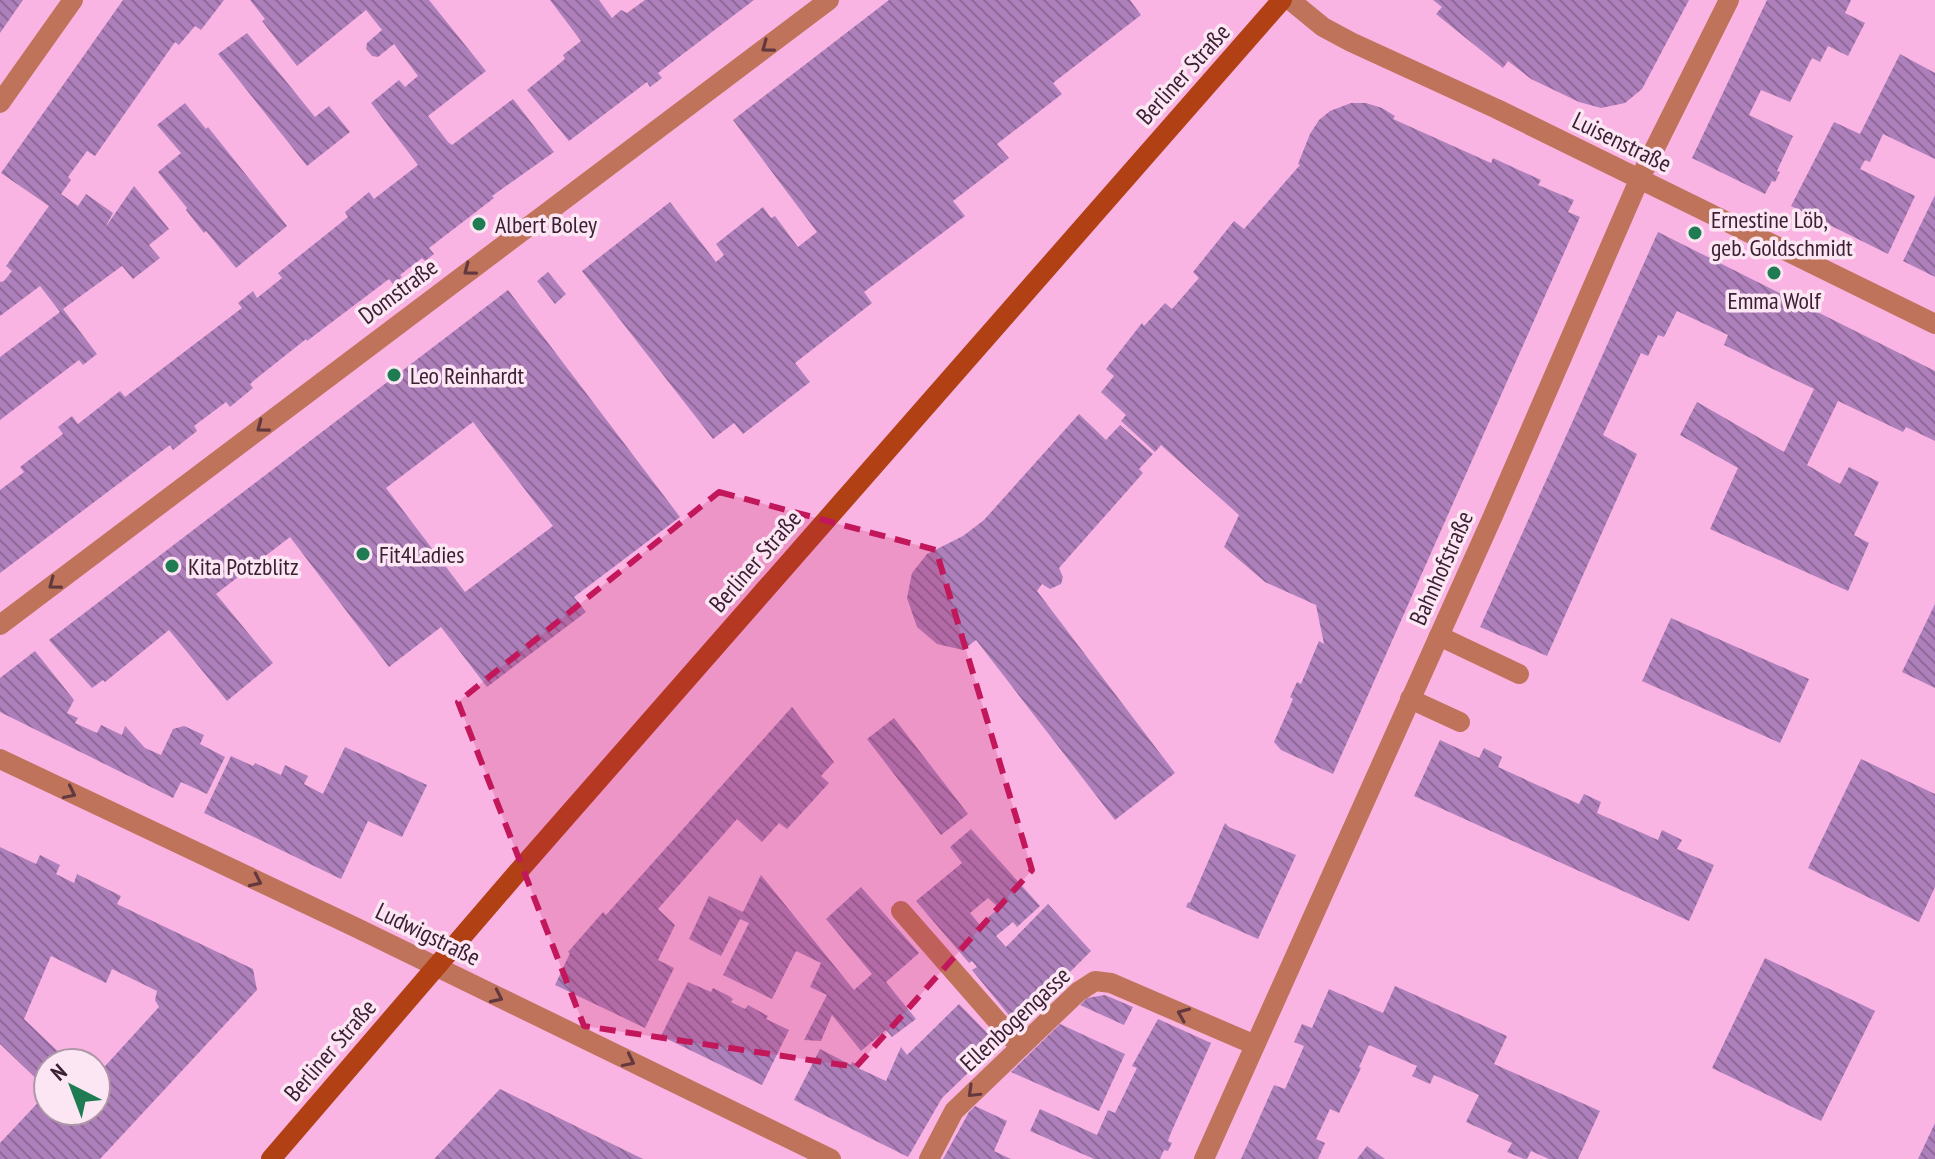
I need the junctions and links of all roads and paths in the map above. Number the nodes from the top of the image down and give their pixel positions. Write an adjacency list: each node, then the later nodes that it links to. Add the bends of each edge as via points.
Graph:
1 (73, 0): 6 (street)
2 (829, 0): 9 (street, Domstraße, one-way to 9)
3 (1282, 0): 16 (main road, Berliner Straße)
4 (1290, 0): 7 (street, Luisenstraße, via 1351,42)
5 (1729, 0): 7 (street, Bahnhofstraße)
6 (0, 103)
7 (1639, 180): 8 (street, Luisenstraße); 10 (street, Bahnhofstraße)
8 (1935, 324)
9 (0, 625)
10 (1439, 636): 11 (street); 12 (street, Bahnhofstraße)
11 (1519, 674)
12 (1410, 699): 13 (street); 17 (street, Bahnhofstraße)
13 (1460, 722)
14 (0, 759): 16 (street, Ludwigstraße, one-way to 16)
15 (901, 911): 18 (street)
16 (436, 966): 19 (main road, Berliner Straße); 20 (street, Ludwigstraße, one-way to 20)
17 (1255, 1045): 18 (street, Ellenbogengasse, one-way to 18, via 1111,983 1095,981); 22 (street, Bahnhofstraße)
18 (1020, 1047): 21 (street, Ellenbogengasse, one-way to 21, via 954,1111)
19 (271, 1159)
20 (831, 1159)
21 (929, 1159)
22 (1204, 1159)

